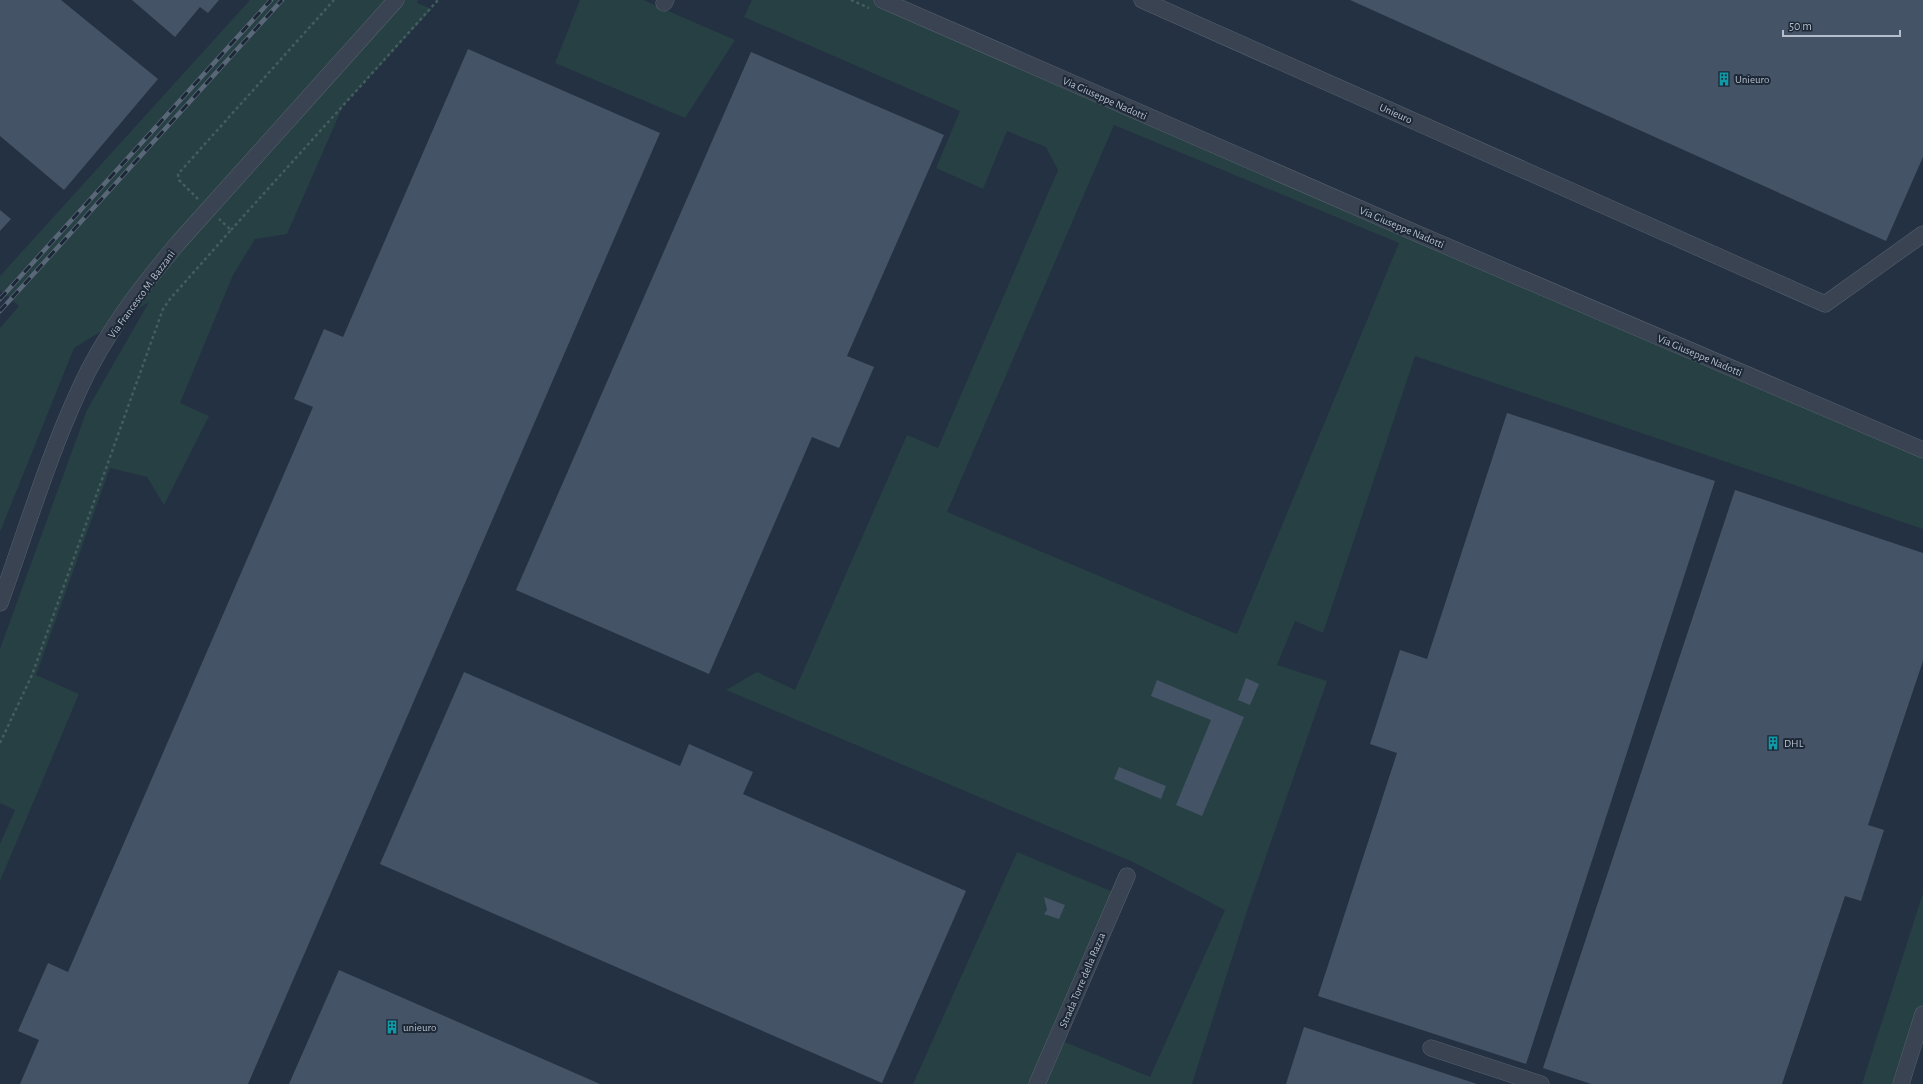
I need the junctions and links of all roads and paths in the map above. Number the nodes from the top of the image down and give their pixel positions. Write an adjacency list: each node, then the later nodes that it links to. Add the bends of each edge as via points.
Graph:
1 (334, 0): 6 (path, via 178,174 179,180)
2 (396, 0): 6 (street, Via Francesco M. Bazzani)
3 (438, 0): 7 (path)
4 (882, 0): 9 (street, Via Giuseppe Nadotti, via 1411,231)
5 (1142, 0): 8 (street, Unieuro, via 1825,304)
6 (208, 208): 7 (path); 10 (street, Via Francesco M. Bazzani, via 151,275 108,338 80,386)
7 (231, 230): 11 (path, via 163,309 32,674)
8 (1923, 234)
9 (1923, 450)
10 (0, 603)
11 (0, 743)
12 (1126, 876): 15 (street, Strada Torre della Razza)
13 (1923, 1014): 17 (street)
14 (1431, 1048): 16 (street)
15 (1037, 1084)
16 (1541, 1084)
17 (1901, 1084)

